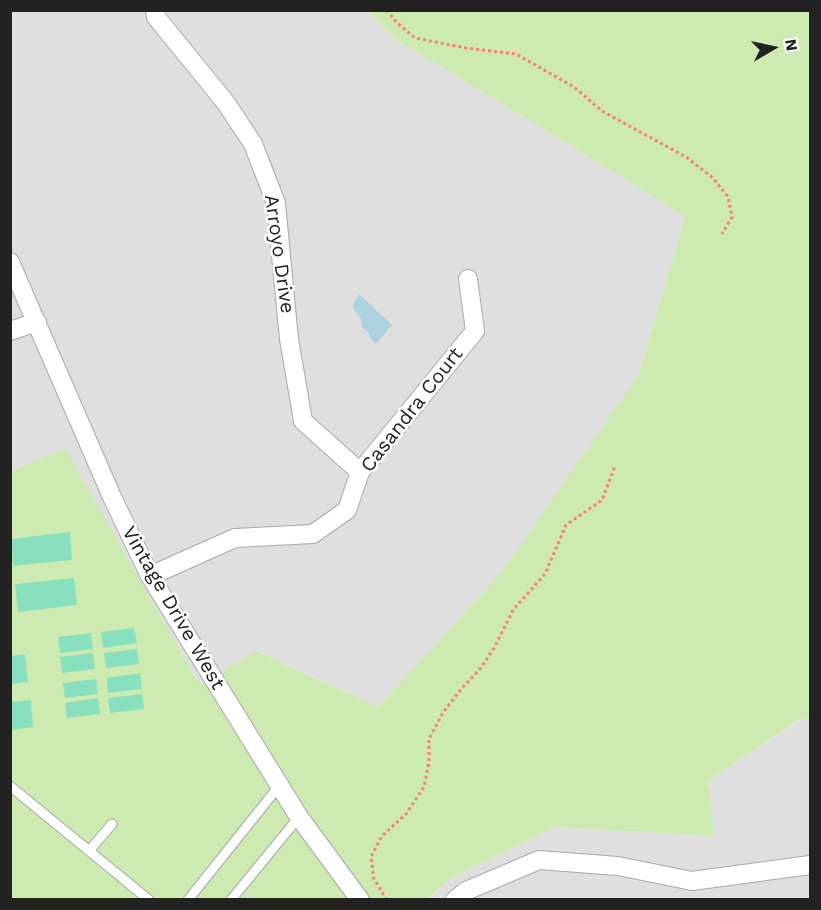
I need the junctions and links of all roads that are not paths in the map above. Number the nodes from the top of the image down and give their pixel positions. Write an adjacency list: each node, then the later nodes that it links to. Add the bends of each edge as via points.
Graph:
1 (155, 10): 6 (street, Arroyo Drive, via 156,17 254,144 276,203 289,339 303,421)
2 (10, 262): 4 (street, Vintage Drive West)
3 (468, 279): 6 (street, Casandra Court, via 475,330)
4 (37, 322): 5 (street); 7 (street, Vintage Drive West)
5 (10, 332)
6 (360, 472): 7 (street, Casandra Court, via 347,510 313,534 235,538)
7 (150, 576): 9 (street, Vintage Drive West)
8 (10, 786): 12 (lane)
9 (279, 786): 10 (street, Vintage Drive West); 15 (lane)
10 (299, 817): 16 (lane); 17 (street, Vintage Drive West)
11 (112, 824): 12 (lane)
12 (89, 851): 14 (lane)
13 (810, 865): 18 (street, via 692,881 618,866 539,860 466,891)
14 (149, 900)
15 (188, 900)
16 (231, 900)
17 (360, 900)
18 (455, 900)

